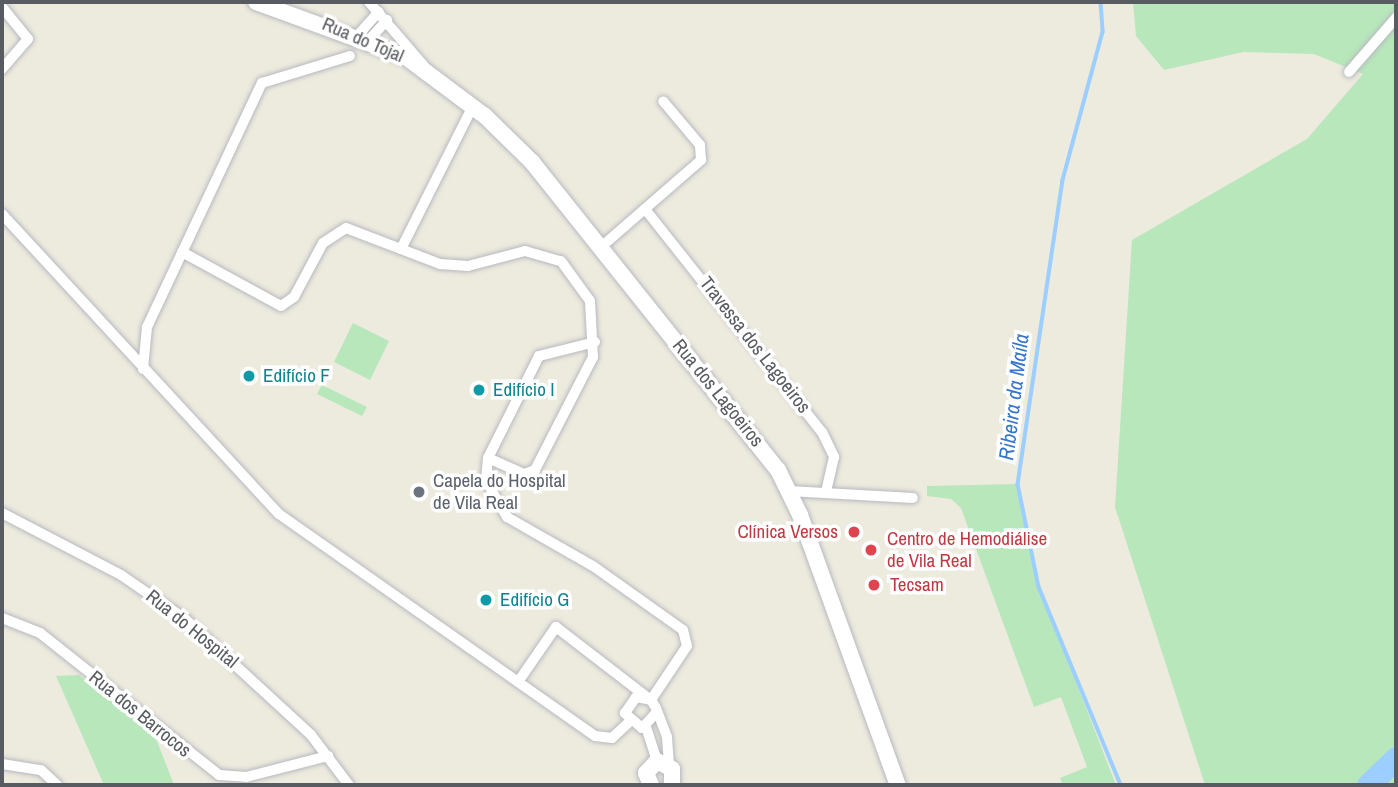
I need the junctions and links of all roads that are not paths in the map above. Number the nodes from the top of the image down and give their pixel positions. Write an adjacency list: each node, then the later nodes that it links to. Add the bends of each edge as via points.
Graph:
1 (256, 2): 6 (main road, Rua do Tojal)
2 (369, 2): 4 (street)
3 (2, 7): 8 (street, via 29,39)
4 (383, 16): 6 (street); 9 (street)
5 (1396, 18): 10 (street)
6 (364, 38): 9 (main road, Rua do Tojal)
7 (350, 55): 17 (street, via 265,80)
8 (2, 69)
9 (427, 71): 12 (main road, Rua dos Lagoeiros)
10 (1349, 72)
11 (663, 101): 13 (street, via 702,156)
12 (473, 106): 15 (main road, Rua dos Lagoeiros, via 523,152); 16 (street)
13 (645, 209): 15 (street); 22 (street, Travessa dos Lagoeiros, via 822,432 834,457)
14 (2, 214): 19 (street)
15 (601, 247): 21 (main road, Rua dos Lagoeiros, via 765,450)
16 (401, 249): 17 (street, via 363,229 337,231 281,306); 18 (street, via 454,266 525,251 555,257 587,292)
17 (182, 252): 19 (street, via 143,336)
18 (595, 342): 20 (street, via 540,356); 20 (street, via 591,362 535,470 524,474)
19 (143, 369): 26 (street, via 279,514)
20 (488, 458): 27 (street, via 489,491 506,517 593,566 683,630 687,646)
21 (789, 491): 22 (street); 38 (main road, Rua dos Lagoeiros)
22 (826, 492): 23 (street)
23 (913, 498)
24 (2, 513): 31 (street, Rua do Hospital, via 174,611)
25 (2, 618): 31 (street, Rua dos Barrocos, via 40,633 219,775 246,777)
26 (518, 682): 27 (street, via 556,627); 29 (street, via 601,739 612,738)
27 (649, 698): 28 (street); 29 (street, via 628,703)
28 (657, 712): 30 (street); 32 (street)
29 (629, 722): 30 (street)
30 (646, 727): 32 (street)
31 (328, 756): 37 (street, Rua do Hospital)
32 (663, 763): 34 (main road); 35 (main road)
33 (2, 764): 36 (street, via 41,770)
34 (644, 783)
35 (670, 784)
36 (57, 785)
37 (349, 785)
38 (898, 785)

